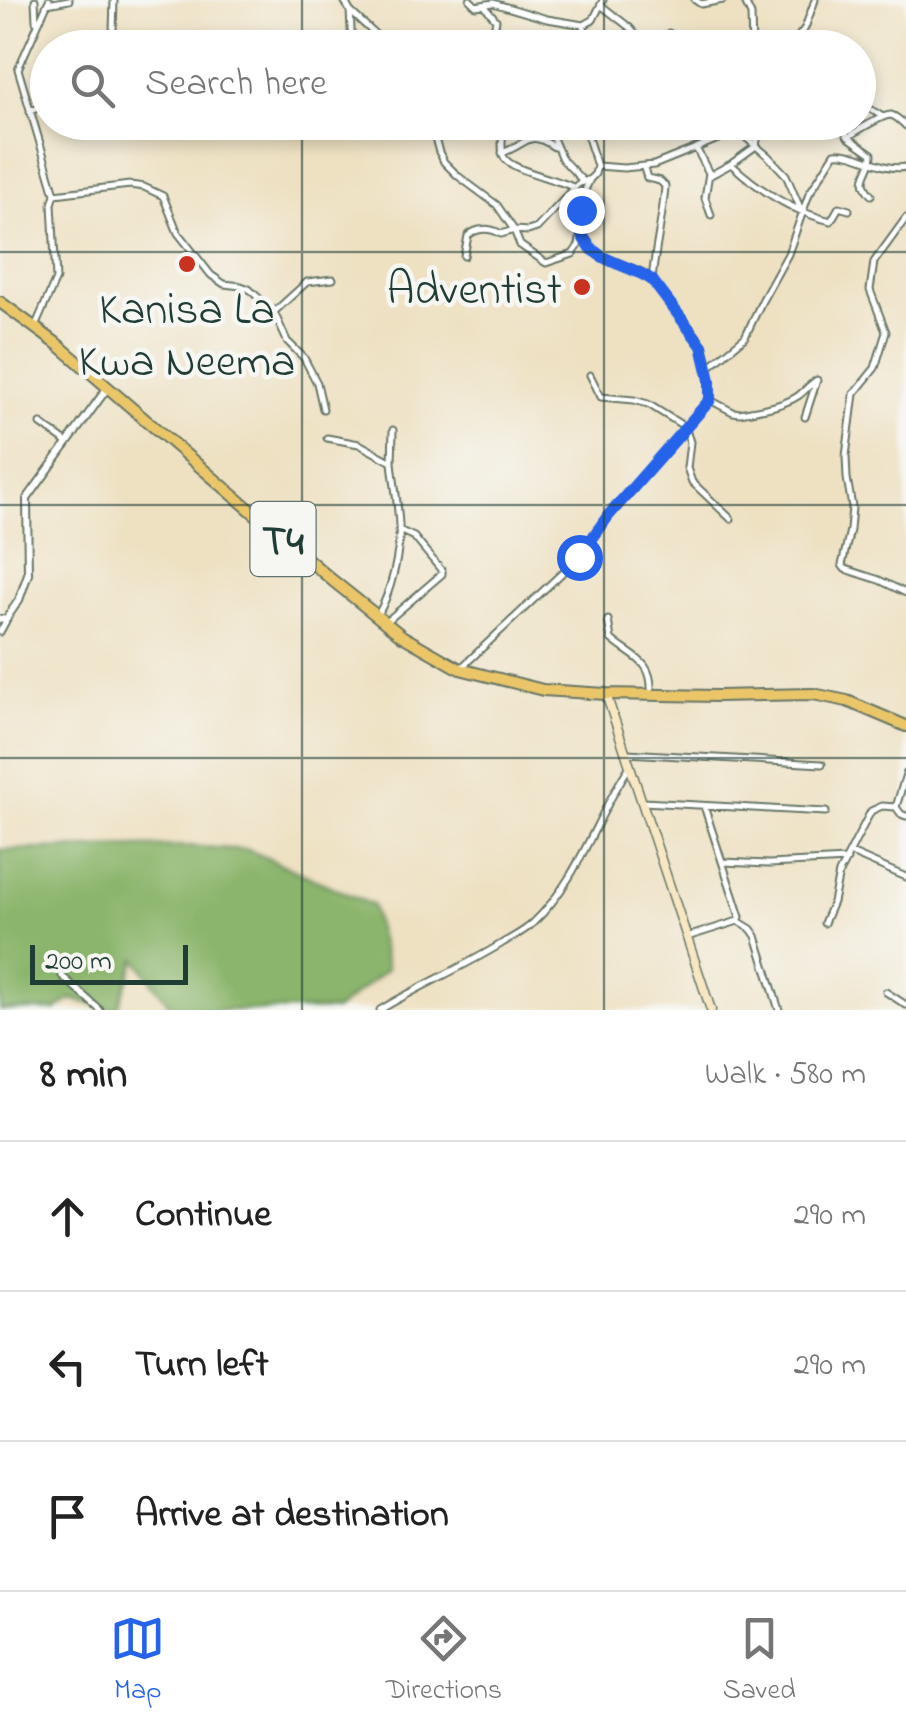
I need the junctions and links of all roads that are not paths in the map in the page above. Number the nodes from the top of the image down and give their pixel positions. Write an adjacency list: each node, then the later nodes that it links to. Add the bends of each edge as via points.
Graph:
1 (35, 0): 14 (street)
2 (69, 0): 10 (street)
3 (114, 0): 17 (street)
4 (344, 0): 13 (street)
5 (470, 0): 12 (street)
6 (695, 0): 7 (street)
7 (723, 0)
8 (744, 0): 23 (street)
9 (815, 0): 24 (street)
10 (48, 2): 14 (street)
11 (603, 2): 15 (street); 22 (street)
12 (484, 5): 15 (street); 20 (street, via 496,20)
13 (350, 12): 18 (street); 19 (street)
14 (36, 24): 16 (street)
15 (584, 25): 21 (street)
16 (34, 30)
17 (113, 30)
18 (351, 30)
19 (370, 30)
20 (493, 30)
21 (585, 30)
22 (633, 30)
23 (751, 30)
24 (804, 30)
25 (30, 39): 26 (street, via 18,68)
26 (30, 112)
27 (876, 113): 28 (street)
28 (883, 118): 29 (street); 30 (street, via 894,116)
29 (876, 121)
30 (906, 126)
31 (39, 140): 54 (street)
32 (435, 140): 60 (street, via 444,162 496,204)
33 (503, 140): 45 (street)
34 (528, 140): 45 (street)
35 (545, 140): 43 (street)
36 (553, 140): 43 (street)
37 (589, 140): 48 (street)
38 (716, 140): 44 (street)
39 (749, 140): 42 (street)
40 (757, 140): 42 (street)
41 (851, 140): 46 (street, via 871,153)
42 (756, 146): 47 (street); 57 (street, via 788,179)
43 (556, 148): 52 (street)
44 (696, 148): 49 (street); 51 (street)
45 (502, 152): 53 (street, via 512,166)
46 (872, 163): 50 (street); 55 (street, via 864,181); 57 (street, via 837,152)
47 (731, 164): 51 (street); 57 (street)
48 (596, 166): 49 (street); 52 (street)
49 (643, 166): 64 (street, via 647,178 665,186)
50 (906, 167)
51 (710, 176): 58 (street)
52 (587, 180): 53 (street); 61 (street)
53 (574, 188): 60 (street, via 537,228)
54 (55, 194): 66 (street, via 130,185 158,192 178,234 210,275 250,289); 67 (street, via 56,279)
55 (871, 195)
56 (848, 210): 57 (street, via 839,207 831,220)
57 (802, 212): 68 (street, via 745,337)
58 (710, 215)
59 (906, 218): 82 (street, via 876,257 872,274 870,290 886,332 879,361 853,401 846,456 852,507 842,565)
60 (514, 230): 61 (street, via 520,245 544,262 573,254); 62 (street, via 470,233)
61 (580, 233): 64 (street, via 598,255)
62 (464, 256)
63 (333, 279): 66 (street, via 308,282)
64 (652, 280): 68 (street, via 702,346)
65 (0, 302): 67 (highway, T4)
66 (274, 312): 72 (street, via 318,383)
67 (34, 327): 70 (highway, T4)
68 (709, 368): 71 (street)
69 (590, 376): 75 (street, via 601,397 648,404)
70 (108, 387): 78 (street); 84 (highway, T4)
71 (710, 400): 73 (street, via 740,413 786,402 817,380); 75 (street)
72 (324, 409)
73 (805, 417)
74 (41, 424): 78 (street)
75 (685, 427): 80 (street, via 692,482); 87 (street, via 579,557)
76 (393, 430): 79 (street)
77 (327, 438): 79 (street, via 359,444)
78 (66, 442): 83 (street, via 27,499 28,574)
79 (392, 462): 81 (street)
80 (732, 519)
81 (399, 530): 84 (street); 84 (street, via 414,537 442,574)
82 (906, 593)
83 (4, 618): 86 (street)
84 (381, 619): 87 (highway, T4)
85 (608, 620): 89 (street, via 611,639 646,666)
86 (0, 632)
87 (460, 669): 88 (highway, T4, via 543,690)
88 (606, 694): 89 (highway, T4); 91 (main road)
89 (651, 696): 90 (highway, T4, via 813,694)
90 (906, 726)
91 (627, 754): 92 (street); 93 (main road)
92 (822, 764)
93 (630, 766): 95 (main road); 110 (street, via 566,882 535,921)
94 (906, 774): 97 (street)
95 (643, 802): 96 (street); 105 (main road)
96 (704, 806): 98 (street); 101 (street)
97 (896, 807): 99 (street); 100 (street, via 871,811)
98 (826, 812)
99 (906, 816)
100 (849, 857): 101 (street); 102 (street); 104 (street)
101 (723, 862): 103 (street)
102 (906, 877)
103 (738, 921): 105 (street); 112 (street, via 756,936)
104 (824, 923)
105 (687, 937): 111 (main road)
106 (62, 976): 109 (street)
107 (886, 992): 108 (street)
108 (906, 1006)
109 (100, 1010)
110 (380, 1010)
111 (711, 1010)
112 (779, 1010)

